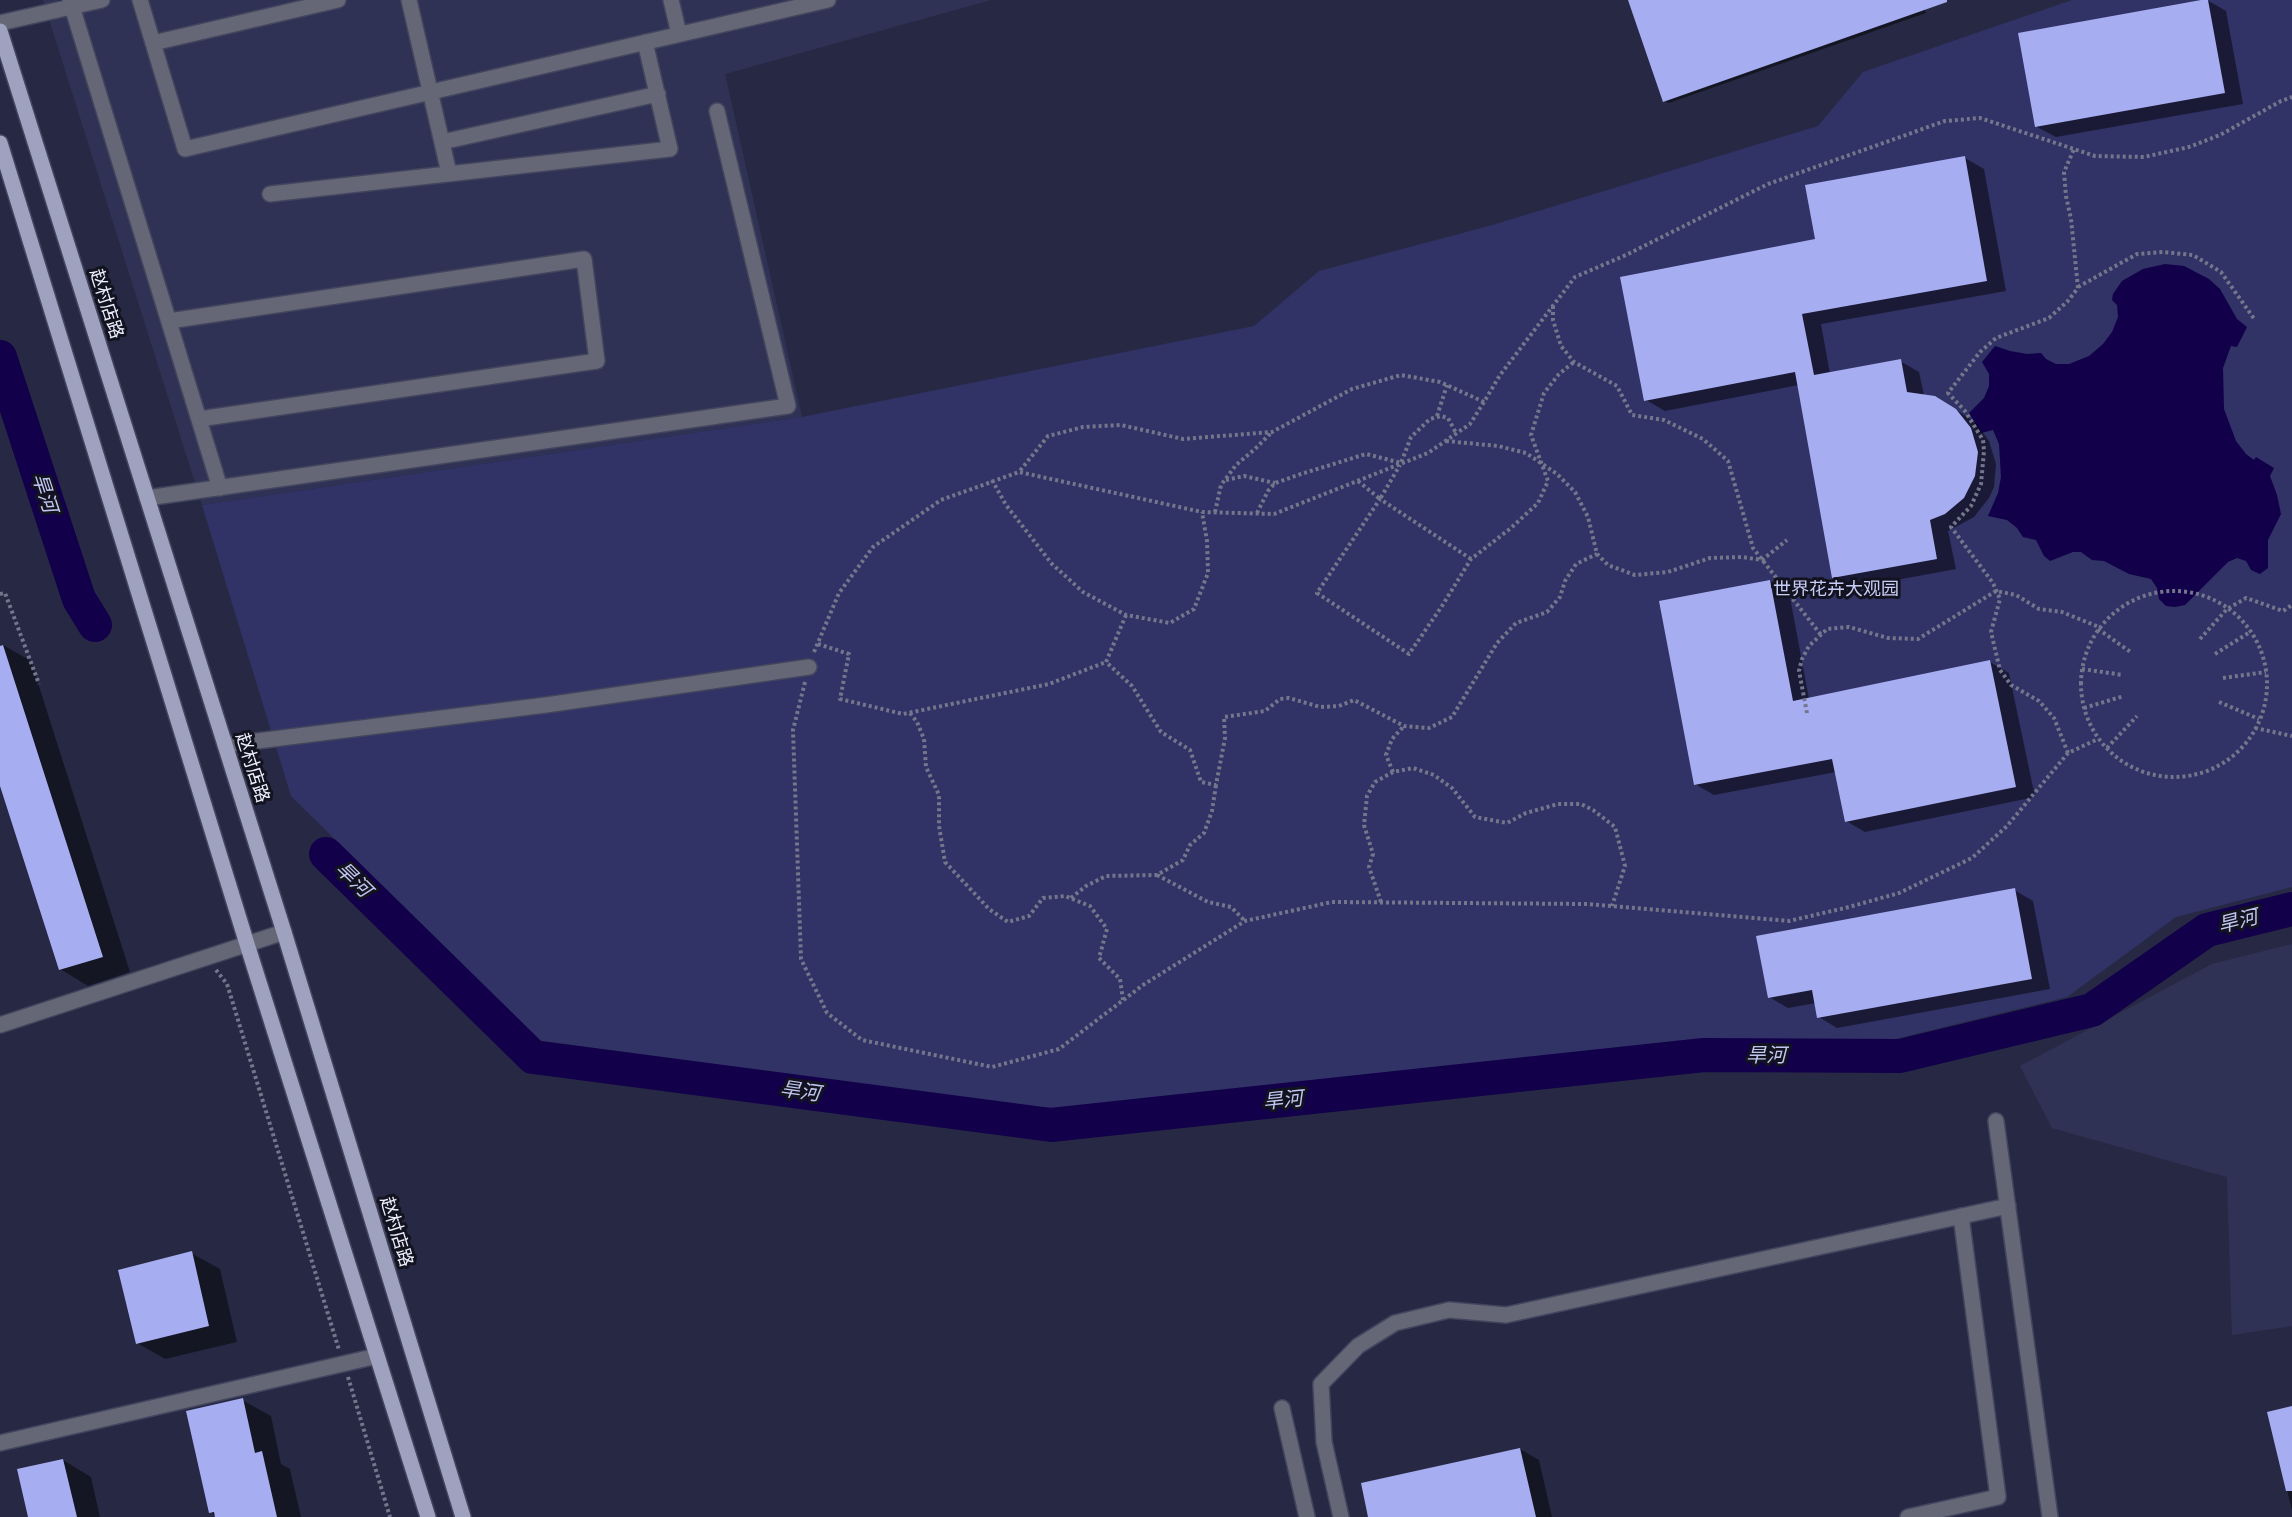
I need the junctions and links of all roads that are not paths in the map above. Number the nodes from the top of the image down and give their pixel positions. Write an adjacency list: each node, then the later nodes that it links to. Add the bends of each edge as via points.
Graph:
1 (102, 0): 8 (street)
2 (140, 0): 14 (street)
3 (267, 0): 9 (street)
4 (338, 0): 9 (street)
5 (409, 0): 15 (street)
6 (671, 0): 12 (street)
7 (828, 0): 12 (street)
8 (71, 3): 10 (street); 22 (street)
9 (271, 16): 14 (street)
10 (0, 23)
11 (0, 32): 25 (main road, 赵村店路)
12 (679, 34): 13 (street)
13 (645, 42): 15 (street); 16 (street)
14 (153, 44): 15 (street, via 185,149)
15 (430, 92): 18 (street)
16 (658, 94): 18 (street); 20 (street, via 670,149)
17 (717, 111): 24 (street, via 788,406)
18 (442, 142): 20 (street)
19 (0, 144): 29 (main road)
20 (450, 173): 21 (street)
21 (270, 194)
22 (169, 321): 23 (street); 23 (street, via 584,259 597,362)
23 (199, 419): 24 (street)
24 (220, 488): 25 (street)
25 (147, 498): 27 (main road, 赵村店路)
26 (809, 666): 27 (street, via 546,705)
27 (225, 745): 28 (main road, 赵村店路)
28 (284, 932): 29 (street); 38 (main road, 赵村店路)
29 (247, 944): 30 (street); 34 (main road)
30 (0, 1025)
31 (1996, 1121): 32 (street)
32 (2008, 1206): 33 (street); 42 (street)
33 (1961, 1216): 40 (street, via 1506,1315 1449,1310 1395,1323 1358,1346 1321,1384 1324,1442); 41 (street, via 1998,1497)
34 (377, 1356): 36 (street); 37 (main road)
35 (1282, 1408): 39 (street)
36 (0, 1443)
37 (428, 1517)
38 (463, 1517)
39 (1307, 1517)
40 (1341, 1517)
41 (1908, 1517)
42 (2050, 1517)

